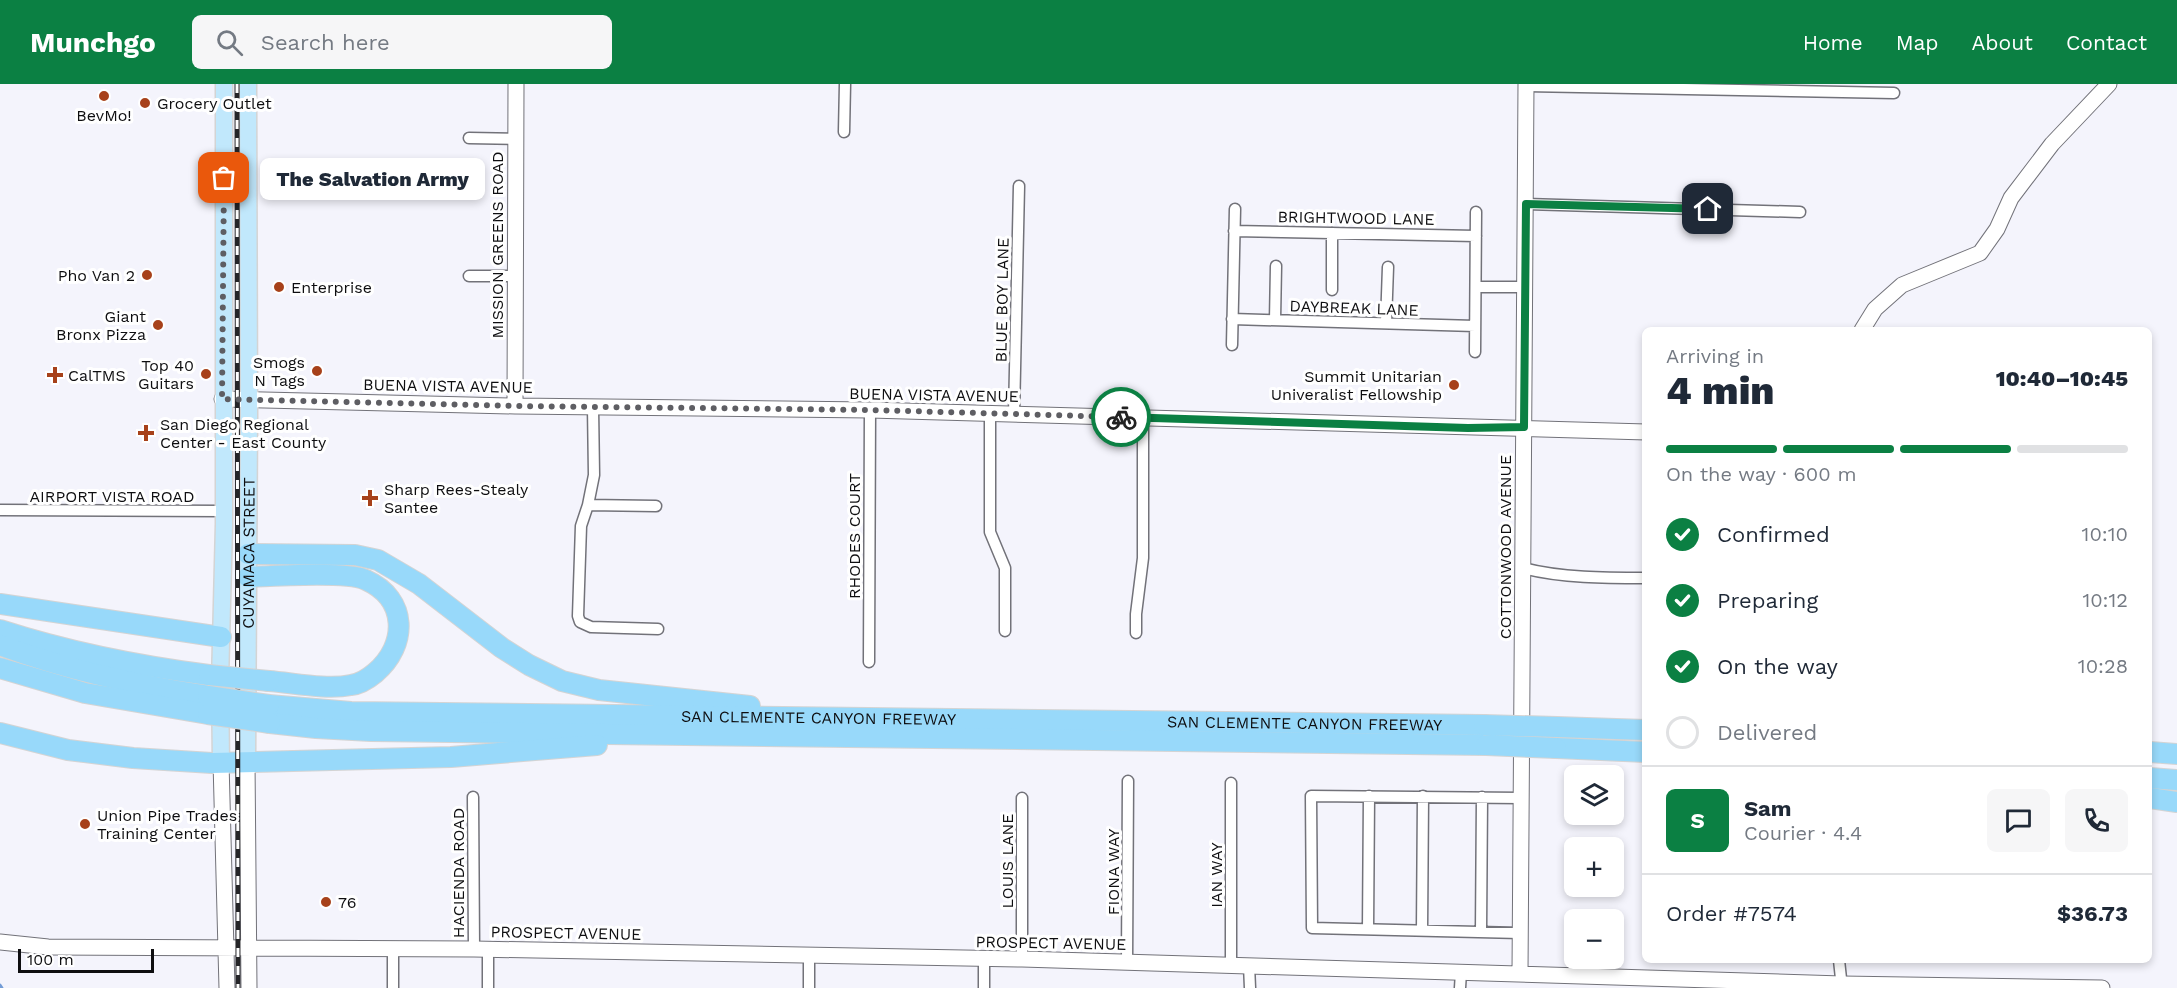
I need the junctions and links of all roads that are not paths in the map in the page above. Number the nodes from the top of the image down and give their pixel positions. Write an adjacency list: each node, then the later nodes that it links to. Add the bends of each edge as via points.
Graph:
1 (224, 84): 33 (main road, CUYAMACA STREET)
2 (248, 84): 34 (main road, CUYAMACA STREET)
3 (516, 84): 10 (street, MISSION GREENS ROAD)
4 (844, 84): 8 (street)
5 (1526, 85): 7 (street); 12 (street, COTTONWOOD AVENUE)
6 (2106, 85): 30 (street, via 2052,144 2011,198 1997,229 1980,253 1902,285 1875,309)
7 (1894, 93)
8 (844, 132)
9 (469, 138): 10 (street)
10 (516, 139): 22 (street, MISSION GREENS ROAD)
11 (1019, 186): 39 (street, BLUE BOY LANE)
12 (1526, 204): 15 (street); 24 (street, COTTONWOOD AVENUE)
13 (1235, 209): 16 (street)
14 (1476, 212): 18 (street)
15 (1800, 212)
16 (1234, 231): 17 (street, BRIGHTWOOD LANE); 26 (street)
17 (1332, 233): 18 (street, BRIGHTWOOD LANE); 25 (street)
18 (1476, 236): 23 (street)
19 (1276, 266): 27 (street)
20 (1388, 267): 28 (street)
21 (469, 276): 22 (street)
22 (515, 276): 35 (street, MISSION GREENS ROAD)
23 (1476, 287): 24 (street); 29 (street)
24 (1525, 287): 41 (street, COTTONWOOD AVENUE)
25 (1332, 290)
26 (1232, 319): 27 (street, DAYBREAK LANE); 31 (street)
27 (1275, 320): 28 (street, DAYBREAK LANE)
28 (1386, 323): 29 (street, DAYBREAK LANE)
29 (1475, 326): 32 (street)
30 (1864, 327)
31 (1232, 345)
32 (1475, 352)
33 (222, 399): 34 (street, BUENA VISTA AVENUE); 46 (main road, CUYAMACA STREET)
34 (249, 400): 35 (street, BUENA VISTA AVENUE); 47 (main road, CUYAMACA STREET)
35 (515, 406): 36 (street, BUENA VISTA AVENUE)
36 (593, 407): 37 (street, BUENA VISTA AVENUE); 43 (street, via 594,475)
37 (870, 410): 38 (street, BUENA VISTA AVENUE); 58 (street, RHODES COURT)
38 (990, 414): 39 (street, BUENA VISTA AVENUE); 54 (street, via 990,532 1005,568)
39 (1014, 415): 40 (street, BUENA VISTA AVENUE)
40 (1143, 418): 41 (street, BUENA VISTA AVENUE); 55 (street, via 1143,558)
41 (1524, 427): 42 (street, BUENA VISTA AVENUE); 48 (street, COTTONWOOD AVENUE)
42 (1642, 432)
43 (588, 506): 44 (street); 52 (street, via 580,526 580,622 591,627)
44 (656, 506)
45 (0, 510): 46 (street, AIRPORT VISTA ROAD)
46 (224, 511): 56 (main road, CUYAMACA STREET)
47 (248, 554): 49 (main road, CUYAMACA STREET); 62 (highway, via 355,555 378,560 419,584 502,648 562,681 599,690)
48 (1523, 568): 50 (street, via 1543,573); 82 (street, COTTONWOOD AVENUE)
49 (248, 577): 53 (highway, bridge, via 364,579 388,596 395,607 399,635 395,650 368,679 352,685 269,681 97,656); 71 (main road, CUYAMACA STREET)
50 (1642, 578)
51 (0, 604): 56 (highway)
52 (658, 629)
53 (0, 630)
54 (1005, 632)
55 (1136, 633)
56 (221, 638): 72 (main road, CUYAMACA STREET)
57 (0, 645): 60 (highway, SAN CLEMENTE CANYON FREEWAY)
58 (869, 662)
59 (0, 668): 60 (highway, SAN CLEMENTE CANYON FREEWAY, via 85,693)
60 (208, 705): 61 (highway, SAN CLEMENTE CANYON FREEWAY, bridge)
61 (270, 714): 62 (highway, SAN CLEMENTE CANYON FREEWAY); 65 (highway, SAN CLEMENTE CANYON FREEWAY, via 316,728 371,731)
62 (923, 719): 63 (highway, SAN CLEMENTE CANYON FREEWAY, bridge)
63 (1642, 730)
64 (0, 733): 72 (highway, via 68,750)
65 (704, 735): 68 (highway, SAN CLEMENTE CANYON FREEWAY, bridge, via 1486,745); 71 (highway, via 451,757)
66 (2177, 745): 67 (highway)
67 (2152, 747)
68 (1642, 752)
69 (2152, 752): 70 (highway)
70 (2177, 754)
71 (247, 761): 72 (highway); 91 (street, CUYAMACA STREET)
72 (220, 762): 90 (street, CUYAMACA STREET)
73 (2152, 778): 74 (highway)
74 (2177, 780)
75 (1128, 781): 97 (street, FIONA WAY)
76 (1231, 783): 100 (street, IAN WAY)
77 (1369, 796): 78 (street); 85 (street); 85 (street, via 1311,796 1312,928)
78 (1423, 796): 80 (street); 86 (street)
79 (473, 797): 93 (street, HACIENDA ROAD)
80 (1482, 797): 82 (street); 87 (street)
81 (1022, 798): 96 (street, LOUIS LANE)
82 (1521, 798): 88 (street, COTTONWOOD AVENUE)
83 (2152, 798): 84 (highway)
84 (2177, 802)
85 (1368, 929): 86 (street)
86 (1422, 930): 87 (street)
87 (1481, 932): 88 (street)
88 (1520, 933): 102 (street, COTTONWOOD AVENUE)
89 (1, 942): 90 (street, PROSPECT AVENUE, via 48,947)
90 (226, 948): 91 (street, PROSPECT AVENUE); 104 (street, CUYAMACA STREET)
91 (249, 948): 92 (street, PROSPECT AVENUE); 105 (street, CUYAMACA STREET)
92 (393, 949): 93 (street, PROSPECT AVENUE); 106 (street)
93 (481, 950): 94 (street, PROSPECT AVENUE); 107 (street, HACIENDA ROAD)
94 (809, 956): 95 (street, PROSPECT AVENUE); 108 (street)
95 (984, 959): 96 (street, PROSPECT AVENUE); 109 (street)
96 (1022, 959): 97 (street, PROSPECT AVENUE)
97 (1127, 963): 100 (street, PROSPECT AVENUE)
98 (1839, 963): 103 (street)
99 (1249, 965): 100 (street, PROSPECT AVENUE); 101 (street, PROSPECT AVENUE); 110 (street)
100 (1231, 966)
101 (1461, 972): 102 (street, PROSPECT AVENUE); 111 (street)
102 (1520, 974): 103 (street, PROSPECT AVENUE)
103 (1842, 986): 112 (street, PROSPECT AVENUE)
104 (227, 988)
105 (249, 988)
106 (393, 988)
107 (488, 988)
108 (809, 988)
109 (984, 988)
110 (1250, 988)
111 (1460, 988)
112 (2102, 988)

